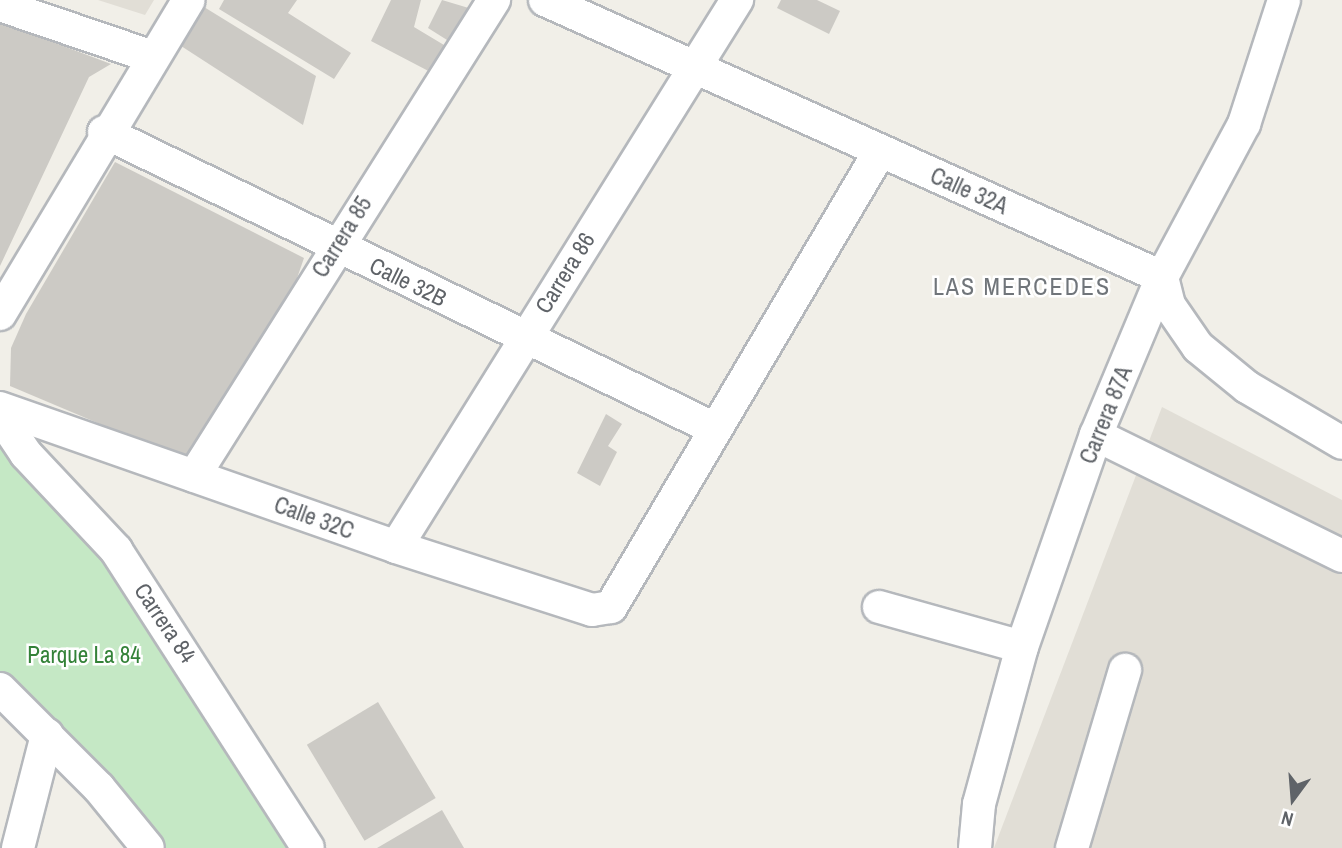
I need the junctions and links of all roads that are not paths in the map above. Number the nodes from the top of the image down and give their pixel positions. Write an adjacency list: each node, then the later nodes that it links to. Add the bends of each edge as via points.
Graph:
1 (189, 0): 7 (street)
2 (494, 0): 11 (street, Carrera 85)
3 (545, 0): 8 (street, Calle 32A)
4 (737, 0): 8 (street, Carrera 86)
5 (1284, 0): 12 (street, Carrera 87A, via 1244,124)
6 (0, 5): 7 (street)
7 (153, 57): 9 (street)
8 (696, 64): 10 (street, Calle 32A); 14 (street, Carrera 86)
9 (104, 132): 11 (street, Calle 32B); 13 (street)
10 (880, 151): 12 (street, Calle 32A); 17 (street)
11 (336, 247): 14 (street, Calle 32B); 20 (street, Carrera 85)
12 (1162, 276): 18 (street, Carrera 87A); 19 (street, via 1169,305 1198,347 1247,387)
13 (0, 314)
14 (523, 339): 17 (street, Calle 32B); 21 (street, Carrera 86)
15 (0, 408): 20 (street, Calle 32C)
16 (0, 415): 32 (street, Carrera 84, via 26,454 116,550)
17 (713, 428): 21 (street, Calle 32C, via 625,592 611,607 592,610)
18 (1096, 435): 22 (street); 24 (street, Carrera 87A)
19 (1342, 443)
20 (194, 476): 21 (street, Calle 32C)
21 (396, 547)
22 (1342, 556)
23 (879, 607): 24 (street)
24 (1023, 647): 29 (street, Carrera 87A)
25 (1125, 670): 35 (street)
26 (0, 690): 28 (street)
27 (0, 719): 28 (street)
28 (44, 732): 30 (street); 31 (street)
29 (979, 804): 33 (street, Carrera 87A); 34 (street)
30 (18, 848)
31 (148, 848)
32 (307, 848)
33 (975, 848)
34 (990, 848)
35 (1072, 848)

